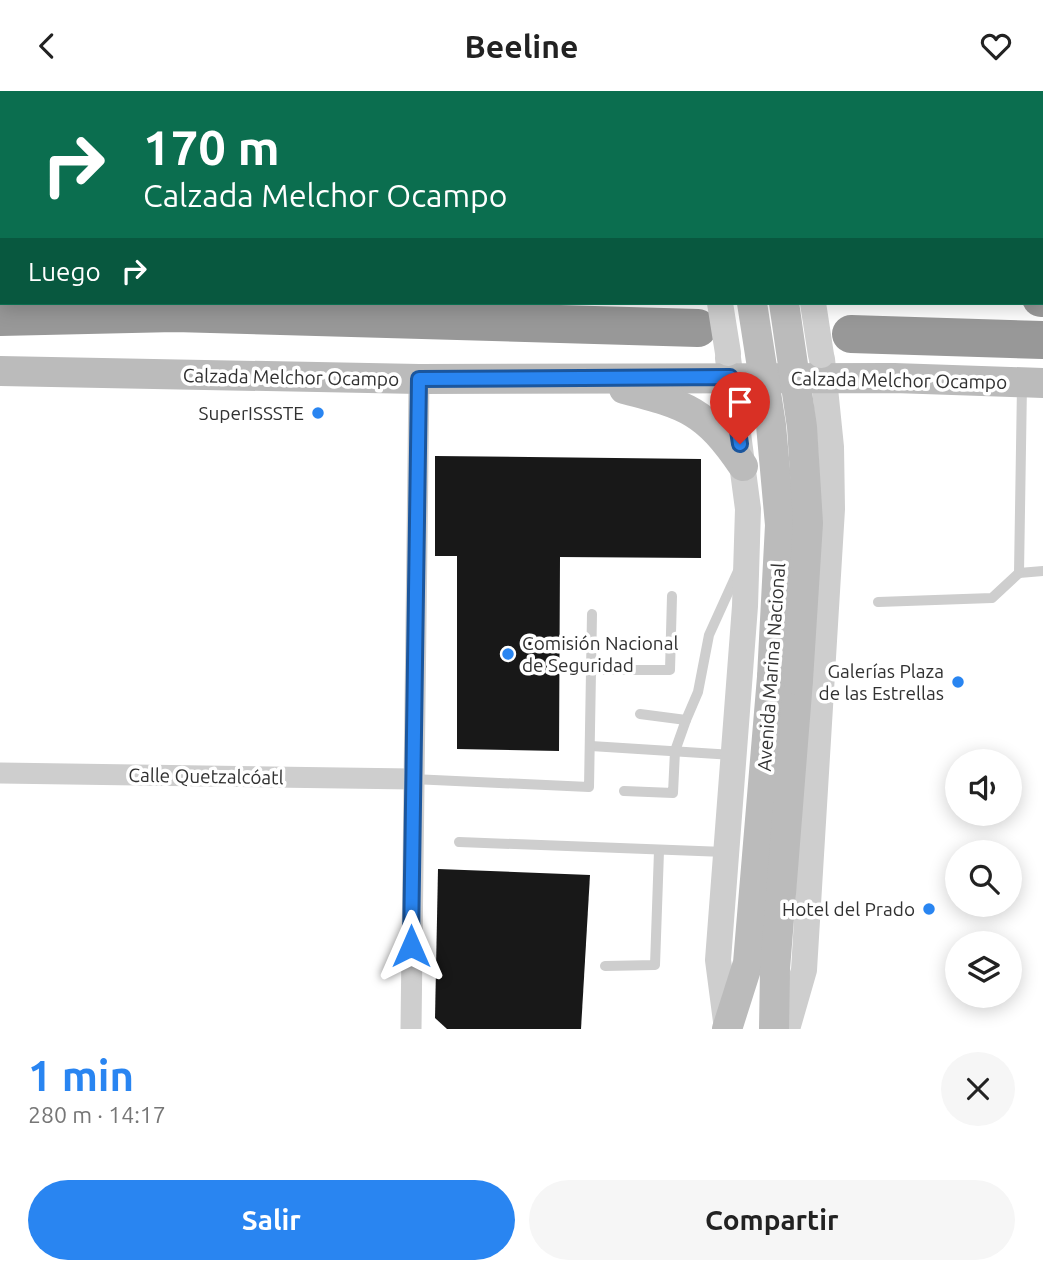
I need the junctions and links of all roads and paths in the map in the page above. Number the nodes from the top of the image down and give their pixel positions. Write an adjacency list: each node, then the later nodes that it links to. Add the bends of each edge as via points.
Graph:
1 (752, 305): 24 (main road, Avenida Marina Nacional, bridge, via 771,425 780,525)
2 (767, 305): 10 (main road, bridge)
3 (784, 305): 24 (main road, Avenida Marina Nacional, bridge, via 802,428 808,523)
4 (813, 305): 10 (street, bridge)
5 (709, 315): 7 (highway, via 175,313); 11 (street, Avenida Marina Nacional, bridge)
6 (1043, 316): 8 (highway)
7 (0, 317)
8 (959, 337): 9 (highway); 10 (highway)
9 (1043, 340)
10 (825, 356): 11 (main road, Calzada Melchor Ocampo); 15 (main road, Calzada Melchor Ocampo); 40 (street, via 831,447 828,593 804,970)
11 (729, 365): 14 (main road, Calzada Melchor Ocampo); 16 (street, Avenida Marina Nacional)
12 (0, 371): 13 (main road, Calzada Melchor Ocampo)
13 (419, 379): 14 (main road, Calzada Melchor Ocampo); 31 (street)
14 (583, 379): 16 (main road, via 686,406 723,436)
15 (1032, 382): 19 (lane)
16 (743, 467): 17 (street, Avenida Marina Nacional)
17 (748, 550): 26 (lane, via 709,635 698,692); 29 (street, Avenida Marina Nacional)
18 (1043, 571): 19 (lane)
19 (1019, 573): 21 (lane, via 992,598)
20 (672, 596): 23 (lane, via 670,670)
21 (878, 602)
22 (592, 614): 23 (lane)
23 (591, 670): 27 (lane)
24 (785, 679): 38 (main road, Avenida Marina Nacional, via 748,963); 39 (main road, Avenida Marina Nacional)
25 (640, 714): 26 (lane)
26 (686, 720): 28 (lane)
27 (591, 746): 28 (lane); 31 (lane, via 589,787)
28 (675, 751): 29 (lane); 32 (lane, via 673,793)
29 (733, 755): 35 (street, Avenida Marina Nacional)
30 (0, 773): 31 (street, Calle Quetzalcóatl)
31 (412, 779): 37 (street)
32 (624, 791)
33 (458, 842): 34 (lane)
34 (659, 851): 35 (lane); 36 (lane, via 656,965)
35 (726, 852): 38 (street, Avenida Marina Nacional, via 718,960)
36 (605, 966)
37 (411, 1029)
38 (727, 1029)
39 (774, 1029)
40 (787, 1029)

